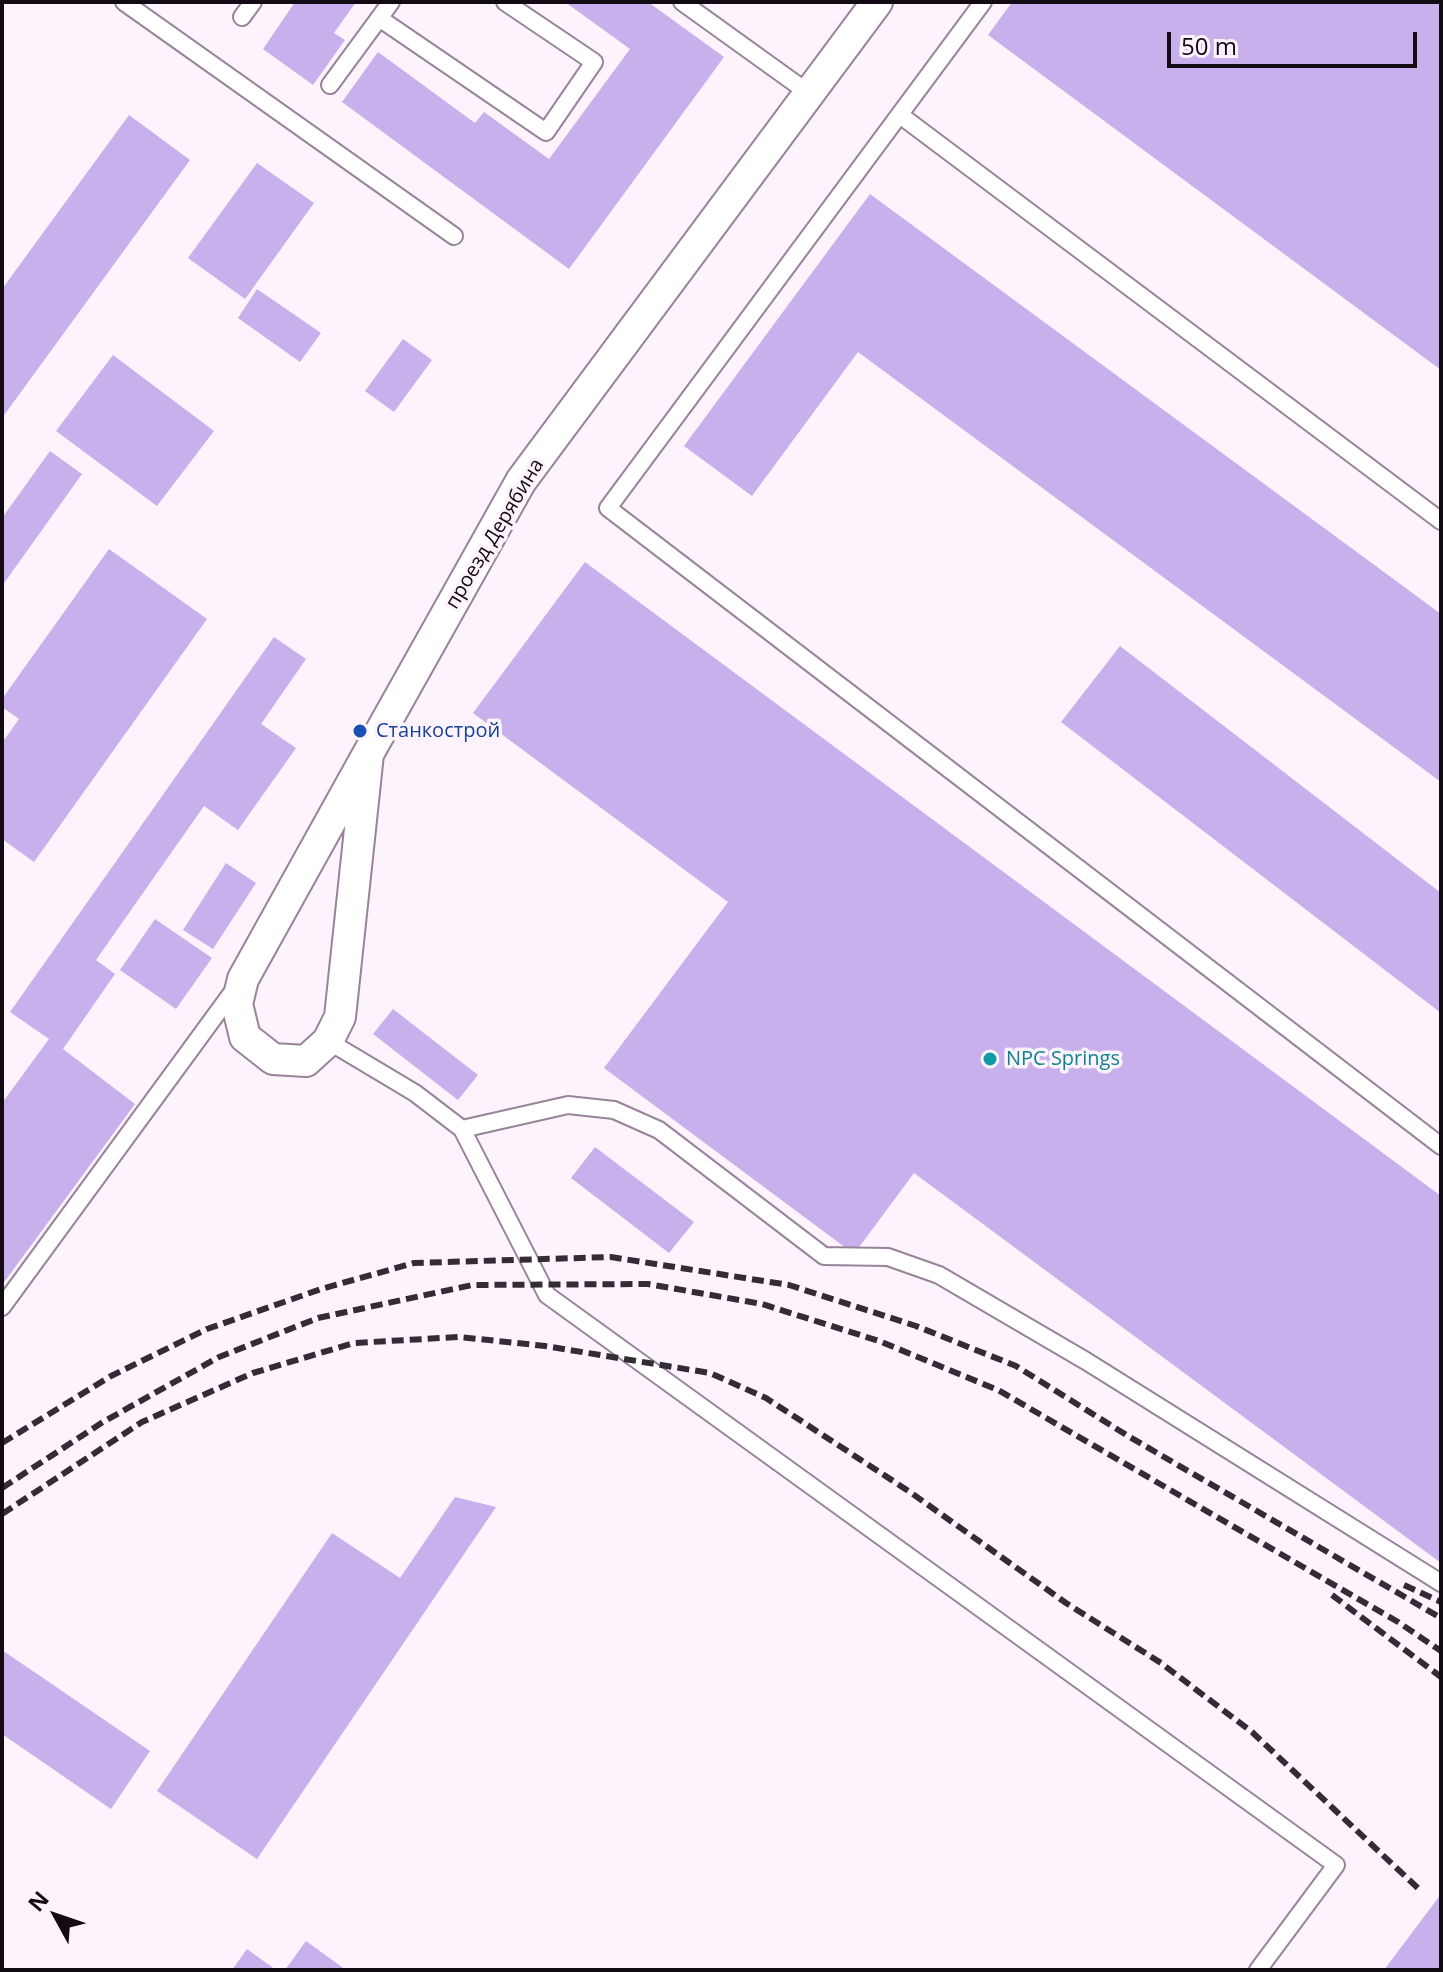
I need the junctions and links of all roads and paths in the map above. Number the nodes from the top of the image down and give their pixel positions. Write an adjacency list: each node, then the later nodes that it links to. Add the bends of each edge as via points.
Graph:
1 (124, 2): 13 (lane)
2 (253, 2): 8 (lane)
3 (391, 2): 9 (lane)
4 (505, 2): 9 (lane, via 594,62 546,132)
5 (682, 2): 11 (lane)
6 (877, 2): 11 (street, проезд Дерябина)
7 (983, 2): 12 (lane)
8 (242, 17)
9 (379, 18): 10 (lane)
10 (330, 85)
11 (810, 94): 15 (street, проезд Дерябина, via 521,481)
12 (900, 115): 14 (lane); 19 (lane, via 608,508)
13 (454, 236)
14 (1441, 521)
15 (368, 754): 16 (street, проезд Дерябина); 17 (street, via 340,1017)
16 (243, 979): 17 (street, проезд Дерябина, via 237,1004 245,1037 273,1059 306,1061); 20 (lane)
17 (328, 1041): 18 (lane, via 415,1093)
18 (462, 1129): 21 (lane, via 568,1105 614,1110 659,1130 824,1256 888,1257 939,1275); 22 (lane, via 547,1295 1336,1865)
19 (1441, 1146)
20 (2, 1307)
21 (1441, 1583)
22 (1258, 1970)

